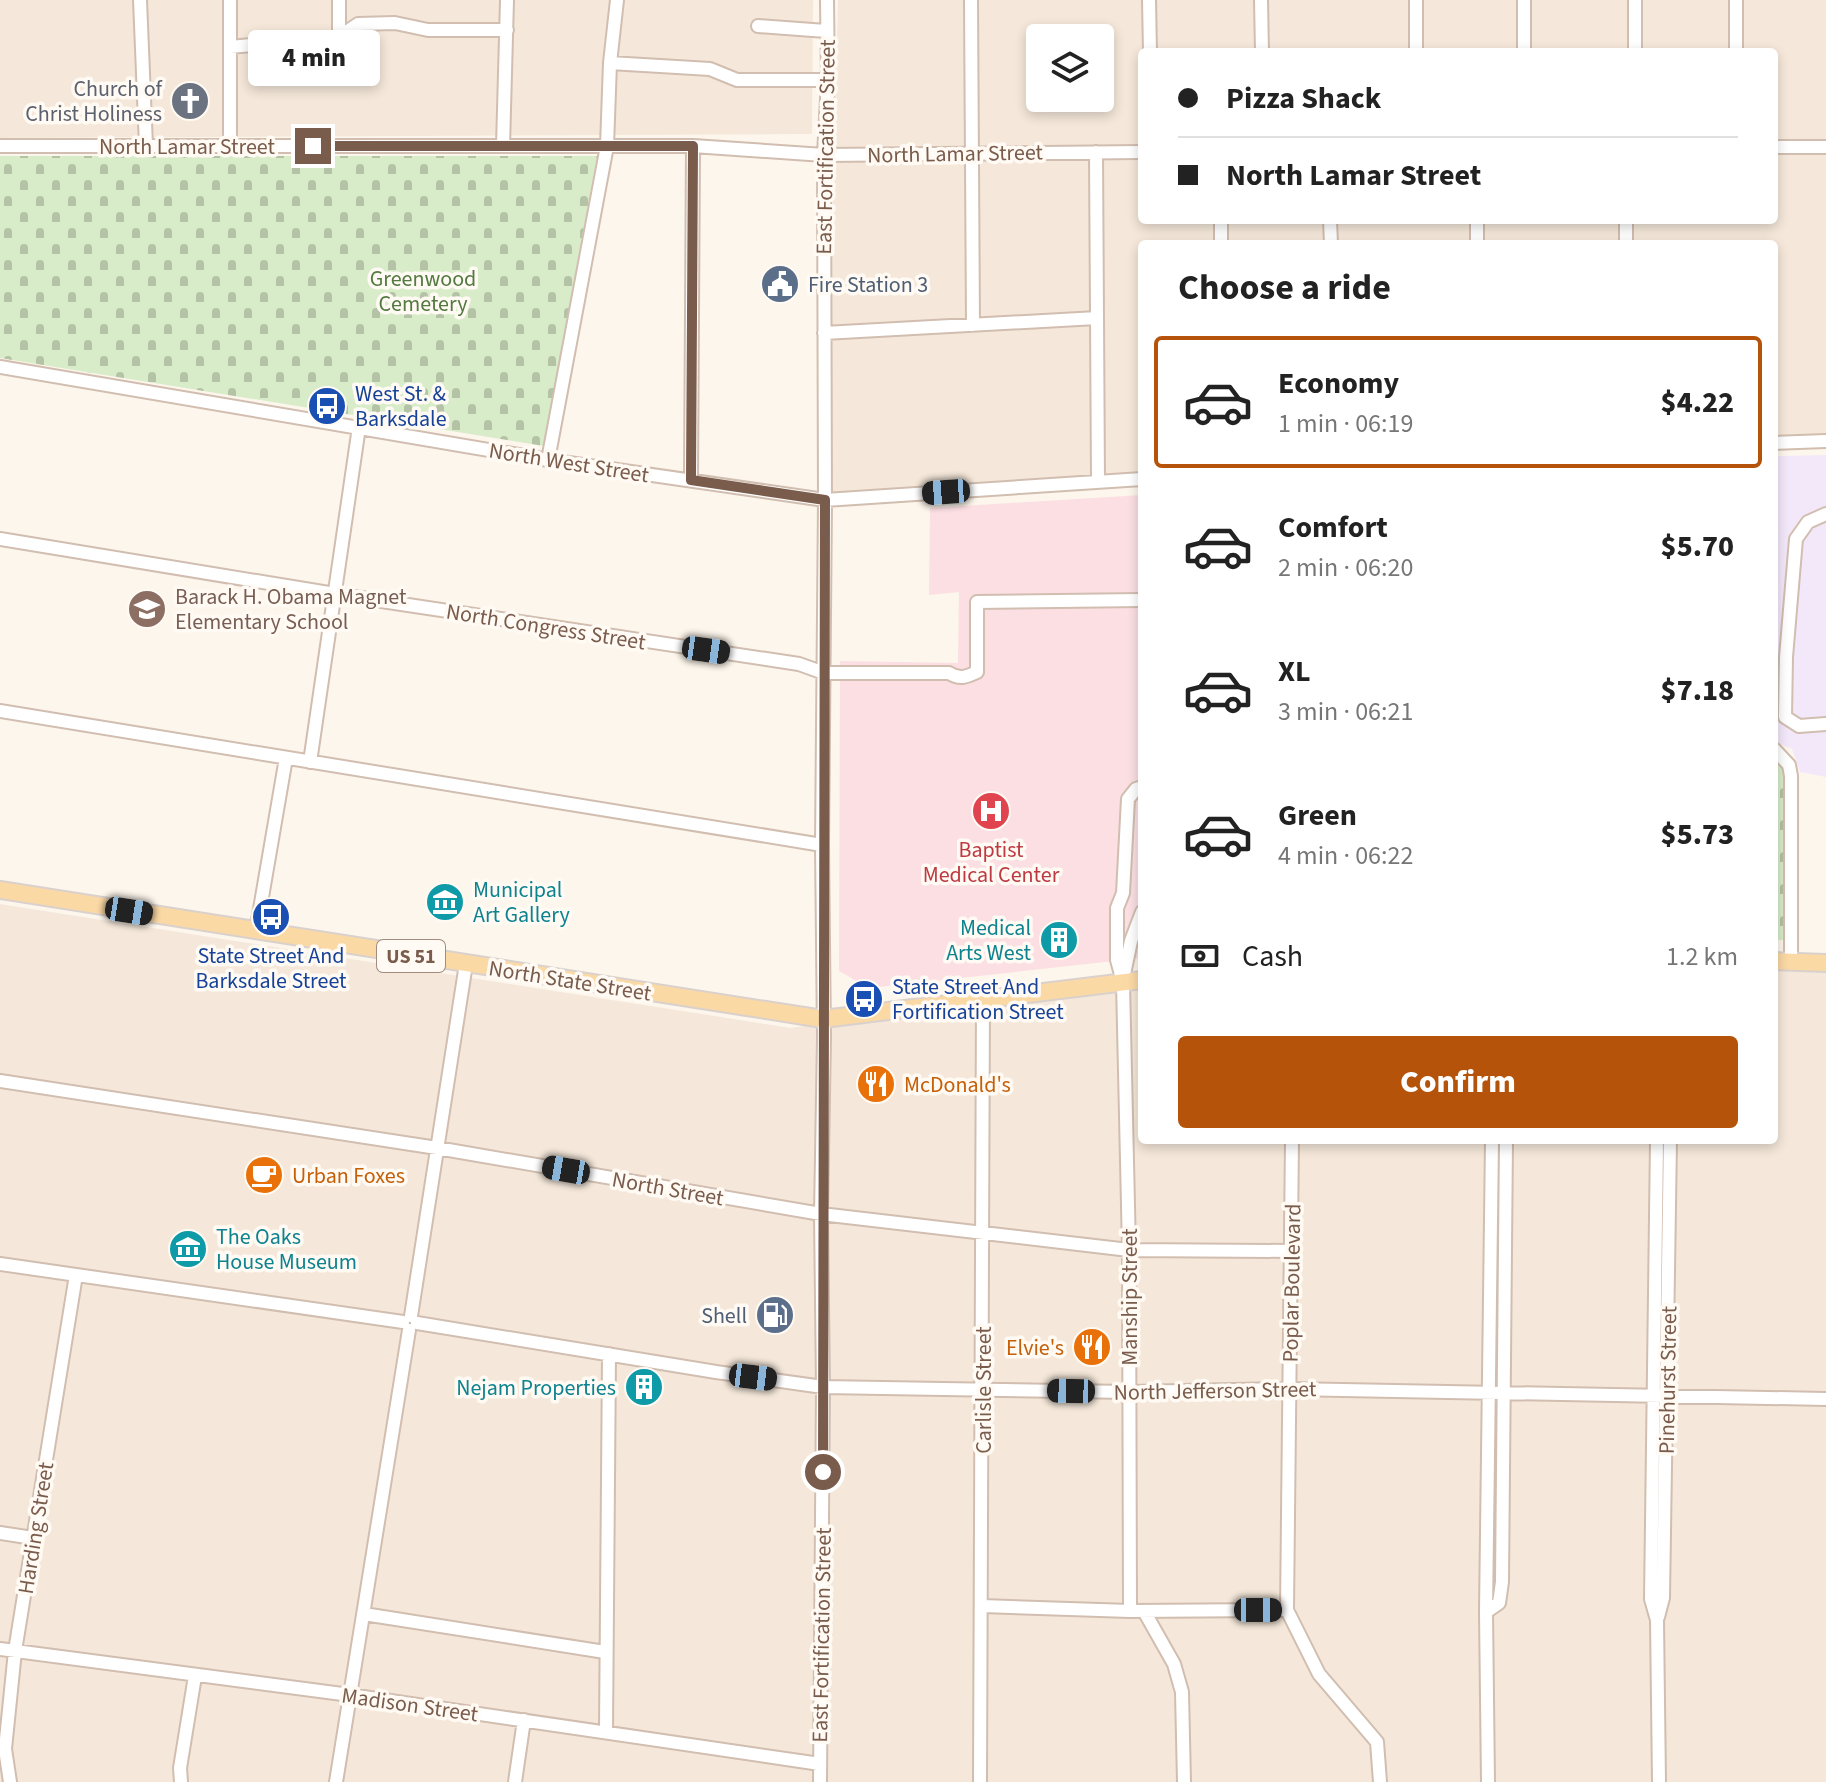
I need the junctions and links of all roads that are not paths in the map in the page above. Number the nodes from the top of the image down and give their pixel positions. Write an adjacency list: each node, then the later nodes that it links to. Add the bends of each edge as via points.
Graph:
1 (140, 0): 28 (street)
2 (230, 0): 18 (street)
3 (339, 0): 17 (street)
4 (507, 0): 15 (street)
5 (617, 0): 25 (street)
6 (827, 0): 16 (street, East Fortification Street)
7 (971, 0): 35 (street)
8 (1149, 0): 19 (street)
9 (1261, 0): 20 (street)
10 (1416, 0): 21 (street)
11 (1524, 0): 22 (street)
12 (1635, 0): 23 (street)
13 (1736, 0): 24 (street)
14 (758, 26): 16 (street)
15 (507, 30): 17 (street, via 358,24); 30 (street)
16 (826, 31): 26 (street, East Fortification Street)
17 (339, 37): 18 (street)
18 (230, 47): 29 (street)
19 (1150, 48)
20 (1262, 48)
21 (1416, 48)
22 (1524, 48)
23 (1635, 48)
24 (1736, 48)
25 (610, 63): 26 (street, via 710,69 737,80); 31 (street)
26 (828, 80): 38 (street, East Fortification Street)
27 (0, 146): 28 (street, North Lamar Street)
28 (146, 146): 29 (street, North Lamar Street)
29 (230, 146): 30 (street, North Lamar Street)
30 (503, 146): 31 (street, North Lamar Street)
31 (607, 146): 32 (street, North Lamar Street); 46 (street)
32 (693, 146): 38 (street, North Lamar Street); 48 (street)
33 (1778, 147): 34 (street)
34 (1826, 147)
35 (970, 152): 36 (street, North Lamar Street); 38 (street, North Lamar Street); 40 (street)
36 (1096, 152): 37 (street, North Lamar Street); 39 (street)
37 (1138, 152)
38 (824, 155): 41 (street, East Fortification Street)
39 (1097, 318): 40 (street); 49 (street)
40 (973, 325): 41 (street)
41 (824, 333): 50 (street, East Fortification Street)
42 (0, 367): 43 (street, North West Street)
43 (359, 427): 46 (street, North West Street); 53 (street)
44 (1826, 441): 45 (street)
45 (1778, 443)
46 (548, 460): 48 (street, North West Street)
47 (1138, 479): 49 (street, North West Street)
48 (691, 480): 50 (street, North West Street)
49 (1098, 481): 50 (street, North West Street)
50 (825, 500): 55 (street, East Fortification Street)
51 (1826, 514): 57 (street, via 1808,522 1796,539 1785,717 1799,726)
52 (0, 539): 53 (street, North Congress Street)
53 (335, 594): 55 (street, North Congress Street, via 799,664); 60 (street)
54 (1138, 600): 55 (street, North Congress Street, via 977,602 977,672 965,678 949,673)
55 (824, 673): 62 (street, East Fortification Street)
56 (0, 711): 59 (street)
57 (1826, 724)
58 (1778, 752): 66 (street, via 1791,776)
59 (286, 758): 60 (street); 65 (street)
60 (310, 762): 62 (street)
61 (1138, 789): 70 (street, Manship Street, via 1128,799 1123,893 1117,908 1117,960)
62 (822, 845): 72 (street, East Fortification Street)
63 (0, 890): 65 (main road, North State Street / US 51)
64 (1138, 923): 70 (street, Manship Street)
65 (256, 932): 68 (main road, North State Street / US 51)
66 (1782, 961): 67 (main road)
67 (1826, 963)
68 (466, 964): 72 (main road, North State Street / US 51); 79 (street)
69 (1138, 980): 70 (main road, North State Street / US 51)
70 (1123, 982): 71 (main road, North State Street / US 51); 84 (street, Manship Street)
71 (983, 997): 72 (main road, North State Street / US 51); 81 (street, Carlisle Street)
72 (823, 1019): 80 (street, East Fortification Street)
73 (0, 1081): 79 (street, North Street)
74 (1292, 1144): 85 (street, Poplar Boulevard)
75 (1492, 1144): 96 (street)
76 (1506, 1144): 97 (street)
77 (1657, 1144): 82 (street, Pinehurst Street)
78 (1670, 1144): 83 (street, Pinehurst Street)
79 (437, 1148): 80 (street, North Street); 90 (street)
80 (821, 1214): 81 (street, North Street); 92 (street, East Fortification Street)
81 (984, 1235): 84 (street, North Street); 94 (street, Carlisle Street)
82 (1655, 1238): 83 (street); 88 (street, Pinehurst Street)
83 (1669, 1238): 89 (street, Pinehurst Street)
84 (1129, 1250): 85 (street, North Street); 95 (street, Manship Street)
85 (1291, 1251): 93 (street, Poplar Boulevard)
86 (0, 1264): 87 (street, North Jefferson Street)
87 (76, 1275): 90 (street, North Jefferson Street); 103 (street, Harding Street)
88 (1654, 1320): 89 (street); 98 (street, Pinehurst Street)
89 (1668, 1320): 99 (street, Pinehurst Street)
90 (410, 1323): 91 (street, North Jefferson Street); 109 (street)
91 (609, 1354): 92 (street, North Jefferson Street); 112 (street)
92 (823, 1387): 94 (street, North Jefferson Street); 117 (street, East Fortification Street)
93 (1290, 1389): 95 (street, North Jefferson Street); 96 (street, North Jefferson Street); 105 (street, Poplar Boulevard)
94 (983, 1390): 95 (street, North Jefferson Street); 104 (street, Carlisle Street)
95 (1129, 1392): 106 (street, Manship Street)
96 (1488, 1393): 97 (street, North Jefferson Street); 108 (street)
97 (1503, 1394): 98 (street, North Jefferson Street); 108 (street, via 1502,1591 1499,1603)
98 (1652, 1395): 99 (street, North Jefferson Street); 101 (street, Pinehurst Street)
99 (1667, 1396): 100 (street, North Jefferson Street); 101 (street, Pinehurst Street)
100 (1826, 1399)
101 (1658, 1510): 127 (street, Pinehurst Street, via 1651,1599 1657,1620)
102 (0, 1533): 103 (street)
103 (33, 1538): 111 (street, Harding Street)
104 (982, 1606): 106 (street); 123 (street, Carlisle Street)
105 (1287, 1610): 107 (street); 125 (street, Poplar Boulevard, via 1319,1674 1377,1742)
106 (1130, 1611): 107 (street)
107 (1144, 1611): 124 (street, via 1174,1664 1182,1692)
108 (1486, 1612): 126 (street)
109 (364, 1614): 112 (street); 114 (street)
110 (0, 1649): 111 (street, Madison Street)
111 (15, 1651): 113 (street, Madison Street); 118 (street, Harding Street, via 5,1749)
112 (605, 1652): 116 (street)
113 (195, 1676): 114 (street, Madison Street); 119 (street)
114 (350, 1695): 115 (street, Madison Street); 120 (street)
115 (524, 1720): 116 (street, Madison Street); 121 (street)
116 (606, 1731): 117 (street, Madison Street)
117 (820, 1764): 122 (street, East Fortification Street)
118 (10, 1782)
119 (181, 1782)
120 (336, 1782)
121 (515, 1782)
122 (820, 1782)
123 (980, 1782)
124 (1184, 1782)
125 (1380, 1782)
126 (1488, 1782)
127 (1659, 1782)

